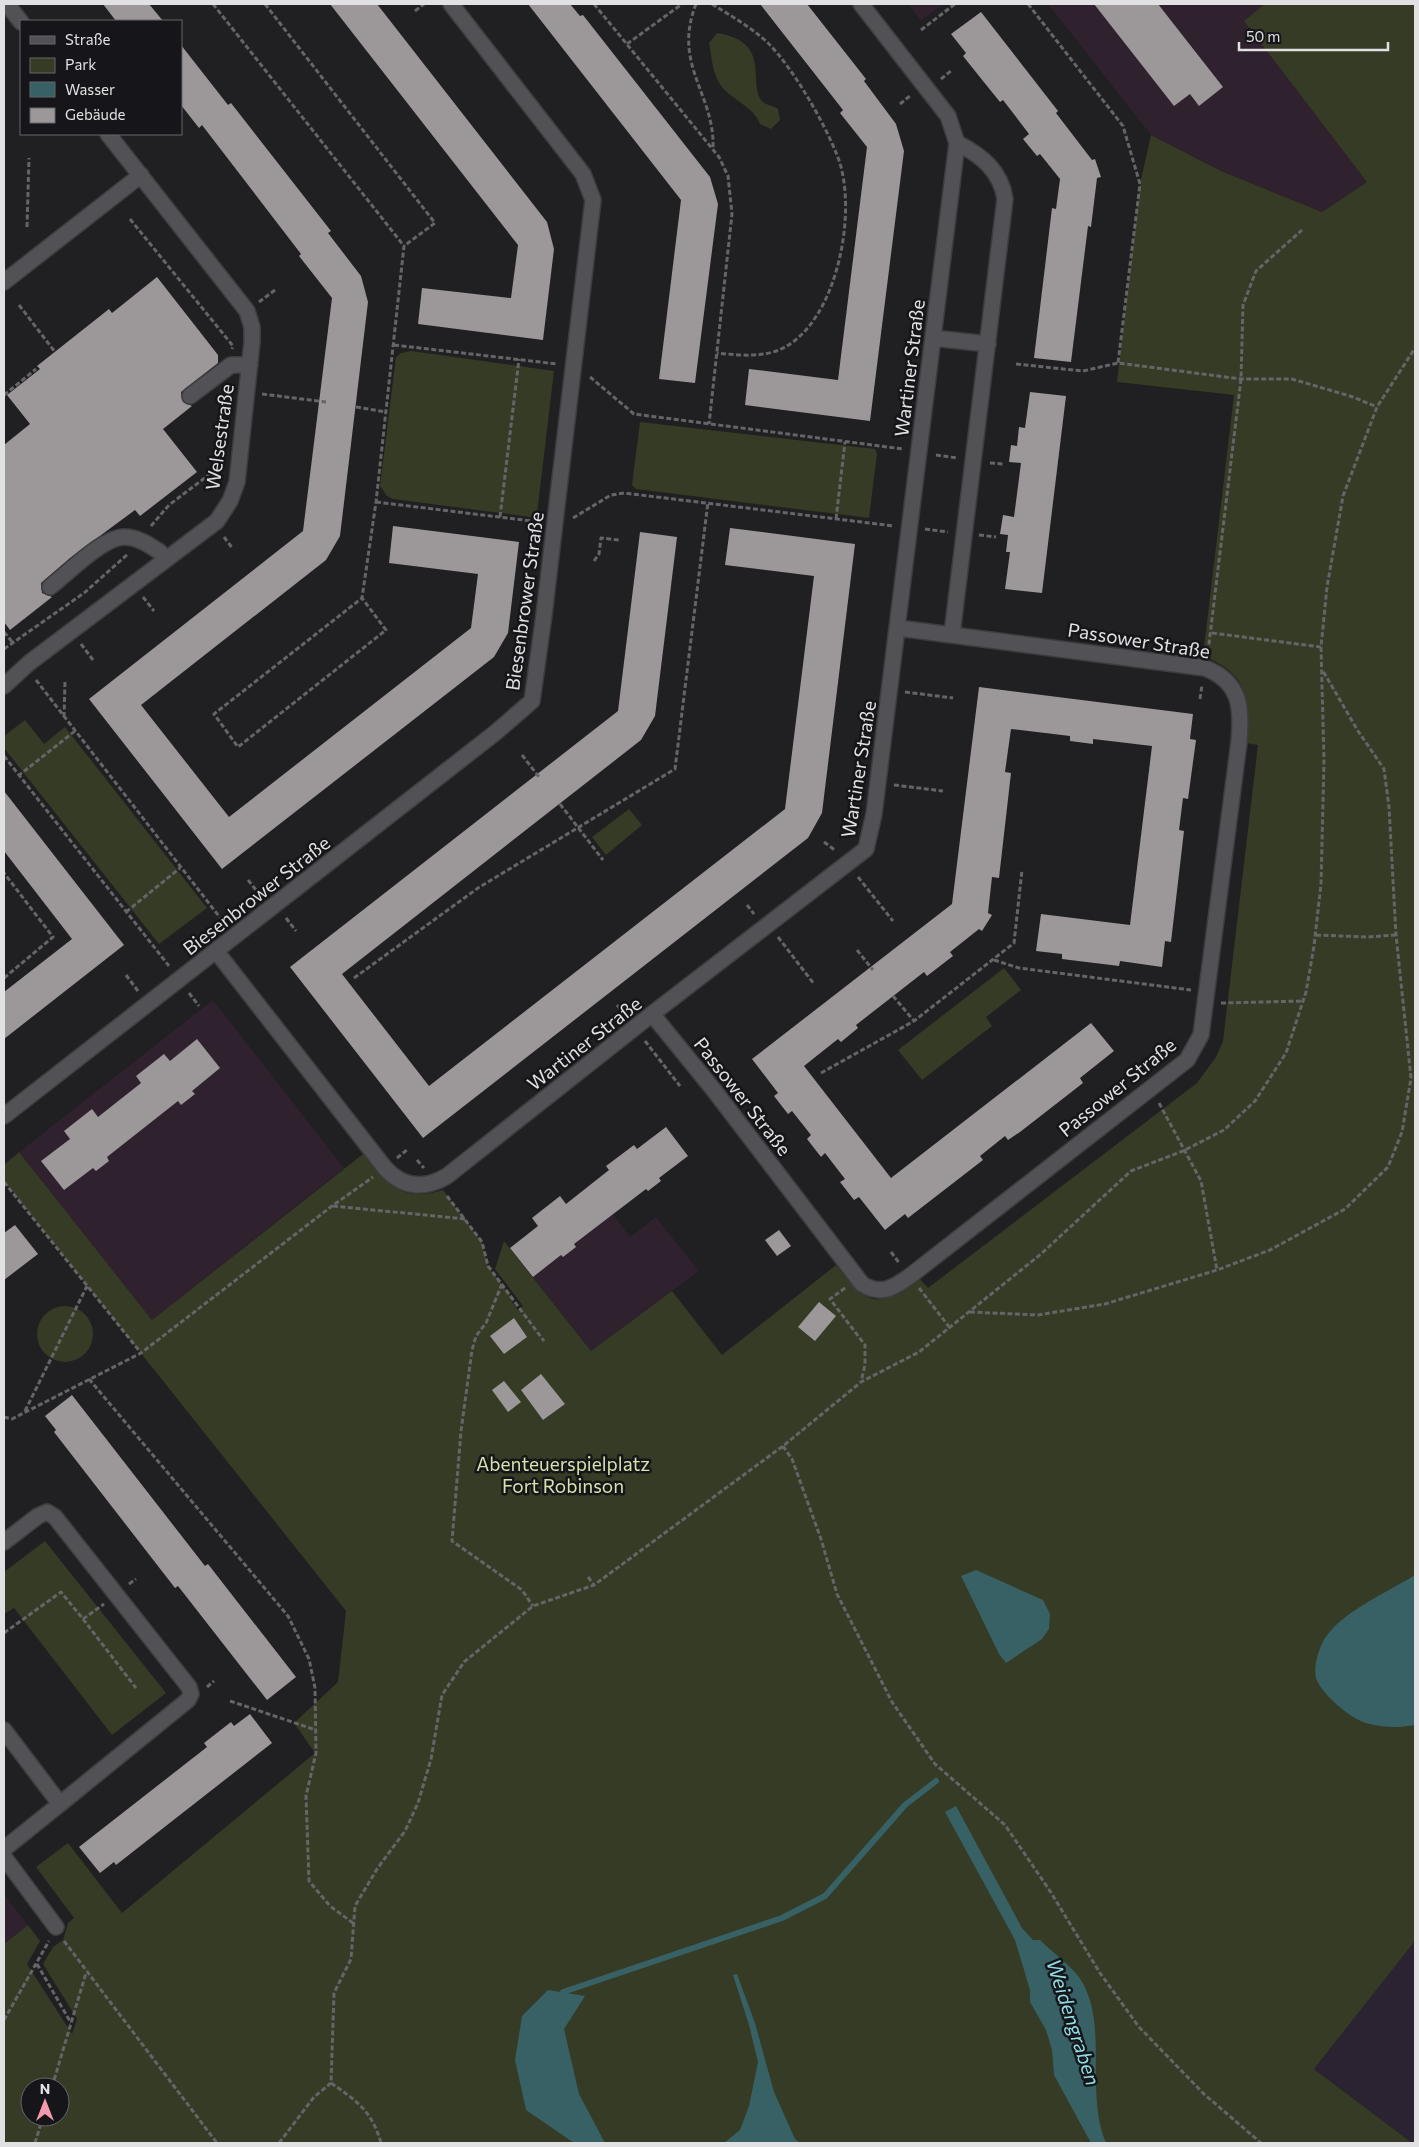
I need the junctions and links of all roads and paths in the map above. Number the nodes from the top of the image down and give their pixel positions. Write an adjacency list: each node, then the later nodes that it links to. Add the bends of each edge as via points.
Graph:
1 (7, 4): 14 (street)
2 (213, 4): 25 (path)
3 (265, 4): 25 (path, via 435,223)
4 (424, 4): 13 (path)
5 (451, 4): 38 (street, Biesenbrower Straße, via 583,174 589,187 593,200)
6 (594, 4): 16 (path)
7 (682, 4): 16 (path)
8 (696, 4): 19 (path, via 688,44 692,69 714,135)
9 (712, 4): 32 (path, via 755,32 786,65 838,156 845,181 842,250 834,280 823,305 804,333 781,350 757,354)
10 (861, 4): 18 (street, Wartiner Straße, via 948,116)
11 (955, 4): 15 (path)
12 (1028, 4): 34 (path, via 1123,126 1140,184)
13 (414, 11)
14 (20, 21)
15 (921, 30)
16 (627, 44): 19 (path)
17 (109, 135): 21 (street, Welsestraße)
18 (958, 142): 28 (street, Wartiner Straße); 29 (street, via 980,154 1000,180 1006,199)
19 (713, 148): 32 (path, via 728,176 732,193)
20 (29, 158): 23 (path)
21 (141, 176): 26 (street); 36 (street, Welsestraße, via 247,311 252,327)
22 (130, 219): 35 (path, via 232,346)
23 (27, 227)
24 (1302, 230): 40 (path, via 1256,271 1243,305)
25 (404, 246): 30 (path)
26 (4, 282)
27 (19, 305): 31 (path)
28 (932, 338): 29 (street); 50 (street, Wartiner Straße)
29 (988, 344): 52 (street)
30 (394, 345): 33 (path); 47 (path)
31 (55, 352)
32 (717, 353): 48 (path)
33 (519, 359): 38 (path); 56 (path)
34 (1118, 363): 37 (path, via 1083,370); 40 (path)
35 (231, 364): 36 (street); 43 (street)
36 (250, 364): 75 (street, Welsestraße, via 236,482 230,502 216,521)
37 (1016, 364)
38 (574, 366): 48 (path, via 634,414); 106 (street, Biesenbrower Straße, via 532,701)
39 (36, 369): 42 (path)
40 (1241, 380): 46 (path, via 1292,379); 73 (path, via 1212,633)
41 (267, 394): 44 (path)
42 (4, 395)
43 (190, 396)
44 (326, 402)
45 (356, 407): 47 (path)
46 (1378, 407)
47 (386, 412): 54 (path)
48 (709, 424): 49 (path)
49 (845, 442): 50 (path); 57 (path)
50 (919, 452): 52 (path); 60 (street, Wartiner Straße)
51 (221, 461): 63 (path, via 218,468 169,505)
52 (974, 461): 53 (path); 61 (street)
53 (1004, 464)
54 (376, 502): 56 (path); 68 (path)
55 (708, 502): 57 (path); 59 (path, via 624,493 611,496); 90 (path, via 675,769)
56 (500, 517): 58 (path)
57 (836, 519): 60 (path)
58 (548, 522)
59 (567, 522)
60 (910, 528): 61 (path); 69 (street, Wartiner Straße)
61 (964, 534): 62 (path); 71 (street)
62 (996, 537)
63 (139, 540): 65 (street); 67 (street, via 124,537 110,540); 72 (path, via 120,563 84,594)
64 (619, 540): 66 (path, via 601,538 599,554)
65 (160, 552)
66 (594, 561)
67 (50, 586)
68 (362, 598): 68 (path, via 214,714 238,747 386,630)
69 (898, 628): 71 (street, Passower Straße); 79 (street, Wartiner Straße)
70 (4, 632): 72 (path)
71 (952, 634): 116 (street, Passower Straße, via 1205,668 1218,673 1232,687 1237,697 1240,722)
72 (13, 643): 74 (path)
73 (1321, 647)
74 (4, 649)
75 (29, 663): 78 (street, Welsestraße); 81 (path, via 31,674)
76 (1323, 671): 105 (path, via 1384,769)
77 (66, 680): 81 (path)
78 (4, 686)
79 (890, 690): 80 (path); 87 (street, Wartiner Straße)
80 (953, 698)
81 (64, 718): 82 (path)
82 (75, 731): 85 (path); 94 (path)
83 (522, 755): 86 (path)
84 (4, 756): 85 (path)
85 (18, 776): 99 (path)
86 (539, 777)
87 (878, 783): 88 (path); 93 (street, Wartiner Straße, via 870,839 866,849)
88 (943, 791)
89 (560, 804): 90 (path)
90 (579, 828): 92 (path); 112 (path, via 478,888)
91 (824, 842): 93 (path)
92 (603, 860)
93 (849, 864): 101 (path); 102 (street, Wartiner Straße)
94 (180, 868): 99 (path); 106 (path)
95 (1022, 870): 109 (path, via 1014,943)
96 (4, 873): 111 (path, via 54,937)
97 (248, 880): 98 (path)
98 (264, 901)
99 (126, 912): 113 (path)
100 (281, 912): 103 (path)
101 (893, 922)
102 (769, 926): 114 (path); 119 (street, Wartiner Straße)
103 (296, 931)
104 (1316, 935): 105 (path)
105 (1396, 935): 131 (path, via 1411,1078 1402,1132 1388,1167 1345,1209 1270,1250)
106 (234, 936): 108 (street, Biesenbrower Straße)
107 (857, 950): 110 (path)
108 (216, 951): 113 (street, Biesenbrower Straße); 126 (street)
109 (994, 960): 116 (path, via 1019,968); 120 (path)
110 (873, 970)
111 (4, 978)
112 (354, 978)
113 (180, 980): 125 (street, Biesenbrower Straße)
114 (814, 984)
115 (893, 996): 120 (path)
116 (1206, 997): 117 (path, via 1231,1004); 124 (street, Passower Straße, via 1201,1035 1195,1049 1187,1060)
117 (1303, 1001)
118 (617, 1004): 121 (path)
119 (652, 1014): 121 (street, Wartiner Straße); 124 (street, Passower Straße, via 714,1089 862,1284 878,1291 894,1288)
120 (914, 1020): 122 (path)
121 (635, 1028): 123 (path); 128 (street, Wartiner Straße)
122 (821, 1073)
123 (680, 1086)
124 (1151, 1088): 131 (path, via 1202,1181)
125 (4, 1116)
126 (385, 1168): 128 (street, via 408,1184 416,1186); 129 (path)
127 (4, 1182): 133 (path)
128 (437, 1182): 130 (path)
129 (332, 1206): 130 (path); 139 (path)
130 (465, 1219): 132 (path, via 482,1242 488,1266)
131 (1217, 1270): 136 (path, via 1105,1304 1038,1315)
132 (502, 1284): 138 (path); 150 (path, via 472,1350 461,1431 452,1541 522,1590)
133 (87, 1286): 139 (path); 142 (path)
134 (927, 1298): 137 (path)
135 (830, 1299): 141 (path, via 865,1345)
136 (968, 1312)
137 (950, 1328)
138 (544, 1341)
139 (141, 1354): 140 (path)
140 (89, 1379): 142 (path); 156 (path, via 288,1616 310,1659 315,1688)
141 (861, 1382)
142 (25, 1412): 143 (path, via 12,1419)
143 (4, 1417)
144 (783, 1446): 172 (path, via 792,1459 837,1594 892,1702 935,1764 1005,1825 1050,1890 1100,1973 1139,2027 1204,2094)
145 (4, 1542): 149 (street, via 47,1512 55,1517)
146 (588, 1577): 148 (path)
147 (136, 1579): 149 (path)
148 (594, 1585)
149 (116, 1594): 151 (path); 157 (street, via 189,1687 191,1694 188,1700)
150 (533, 1606)
151 (83, 1619): 152 (path, via 61,1592); 153 (path)
152 (4, 1634)
153 (136, 1688)
154 (230, 1701): 156 (path)
155 (4, 1730): 157 (street)
156 (316, 1730): 160 (path, via 316,1753 306,1796 310,1881 330,1906)
157 (60, 1804): 158 (street)
158 (4, 1849)
159 (4, 1857): 161 (street)
160 (353, 1924)
161 (56, 1927): 162 (path); 163 (path)
162 (36, 1963): 164 (path); 165 (path)
163 (86, 1972): 165 (path); 170 (path)
164 (4, 2020)
165 (71, 2023): 166 (path)
166 (55, 2077)
167 (331, 2083): 171 (path, via 363,2105 377,2128)
168 (40, 2127): 169 (path)
169 (35, 2143)
170 (217, 2143)
171 (381, 2143)
172 (1261, 2143)

